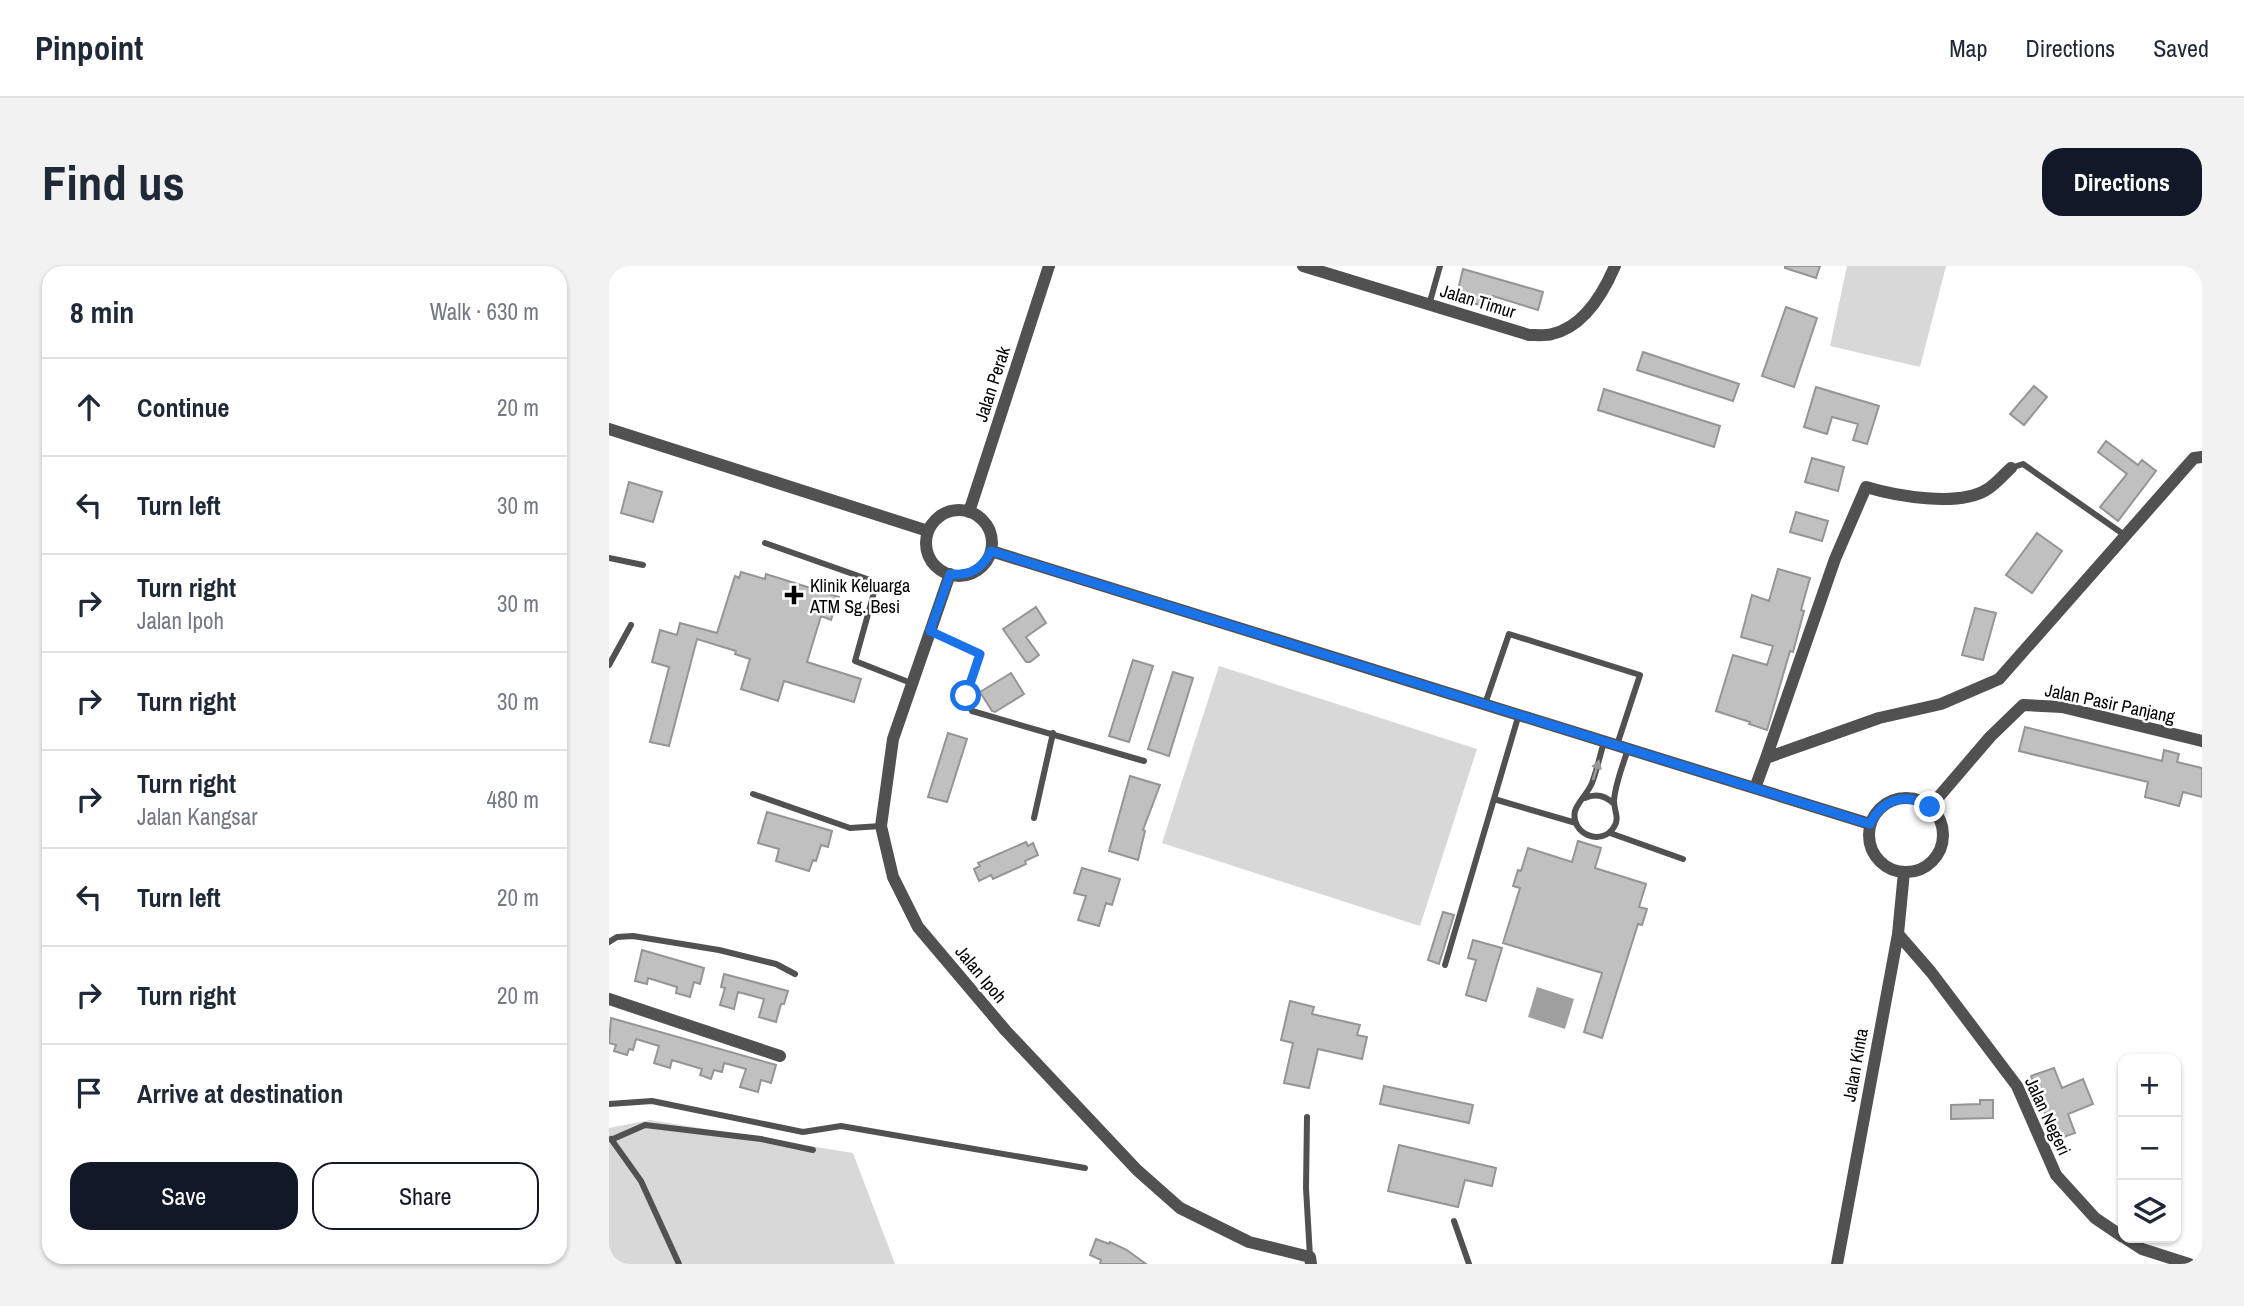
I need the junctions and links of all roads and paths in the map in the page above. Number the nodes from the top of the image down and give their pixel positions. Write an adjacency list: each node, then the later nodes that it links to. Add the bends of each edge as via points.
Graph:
1 (1049, 266): 9 (street, Jalan Perak)
2 (1303, 266): 5 (street, Jalan Timur)
3 (1440, 266): 5 (lane)
4 (1615, 266): 5 (street, Jalan Timur, via 1594,306 1573,325 1552,334 1529,335)
5 (1429, 305)
6 (609, 429): 10 (street)
7 (2202, 457): 11 (street, via 2194,458)
8 (2011, 468): 11 (lane, via 2022,464); 26 (street, via 1986,490 1963,499 1893,495 1866,487 1835,559)
9 (969, 512): 10 (street, via 943,514); 13 (street, via 986,522)
10 (928, 531): 16 (street, via 928,555)
11 (2126, 536): 26 (street, via 1999,679 1941,704 1879,718)
12 (765, 543): 20 (lane, via 870,580 875,589 855,662)
13 (991, 551): 16 (street, via 973,572); 21 (street)
14 (609, 558): 15 (lane)
15 (643, 565)
16 (950, 574): 18 (street, Jalan Ipoh)
17 (631, 625): 19 (lane)
18 (930, 631): 20 (street, Jalan Ipoh); 23 (lane, via 980,654 966,696 972,711)
19 (609, 664)
20 (911, 683): 37 (street, Jalan Ipoh, via 893,739)
21 (1485, 704): 22 (street); 25 (lane, via 1509,634 1535,642 1640,675)
22 (1519, 715): 25 (street); 31 (lane)
23 (1053, 733): 27 (lane); 34 (lane)
24 (2202, 741): 33 (street, Jalan Pasir Panjang, via 2062,708 2023,705)
25 (1617, 745): 28 (street); 30 (lane, one-way to 25); 32 (lane)
26 (1766, 758): 28 (street)
27 (1143, 761)
28 (1755, 788): 36 (street)
29 (753, 794): 37 (lane, via 850,828)
30 (1585, 798): 32 (lane, via 1604,796); 35 (lane, via 1576,809)
31 (1494, 799): 35 (lane); 43 (lane)
32 (1614, 804): 38 (lane, via 1617,820)
33 (1930, 807): 36 (street, via 1907,798 1895,799 1876,812); 40 (street, via 1943,834 1940,849 1930,863)
34 (1034, 818)
35 (1576, 823): 38 (lane, via 1590,837)
36 (1870, 824): 40 (street, via 1870,846 1876,858)
37 (881, 825): 55 (street, Jalan Ipoh, via 893,877 918,927 1006,1031 1137,1170 1180,1208 1249,1242)
38 (1610, 833): 39 (lane)
39 (1683, 859)
40 (1905, 872): 41 (street, Jalan Kinta)
41 (1898, 934): 53 (street, Jalan Negeri, via 2017,1086 2056,1175 2095,1218); 58 (street, Jalan Kinta)
42 (609, 942): 44 (lane, via 633,936 719,950 776,964)
43 (1445, 965)
44 (795, 974)
45 (609, 999): 46 (street)
46 (780, 1056)
47 (609, 1104): 51 (lane, via 652,1101 803,1132 841,1126)
48 (1307, 1117): 55 (lane)
49 (611, 1139): 50 (lane, via 645,1125); 56 (lane, via 641,1181)
50 (813, 1150)
51 (1085, 1168)
52 (1454, 1221): 57 (lane)
53 (2118, 1233)
54 (2133, 1243): 59 (street, Jalan Negeri)
55 (1310, 1261)
56 (679, 1264)
57 (1469, 1264)
58 (1837, 1264)
59 (2189, 1264)

